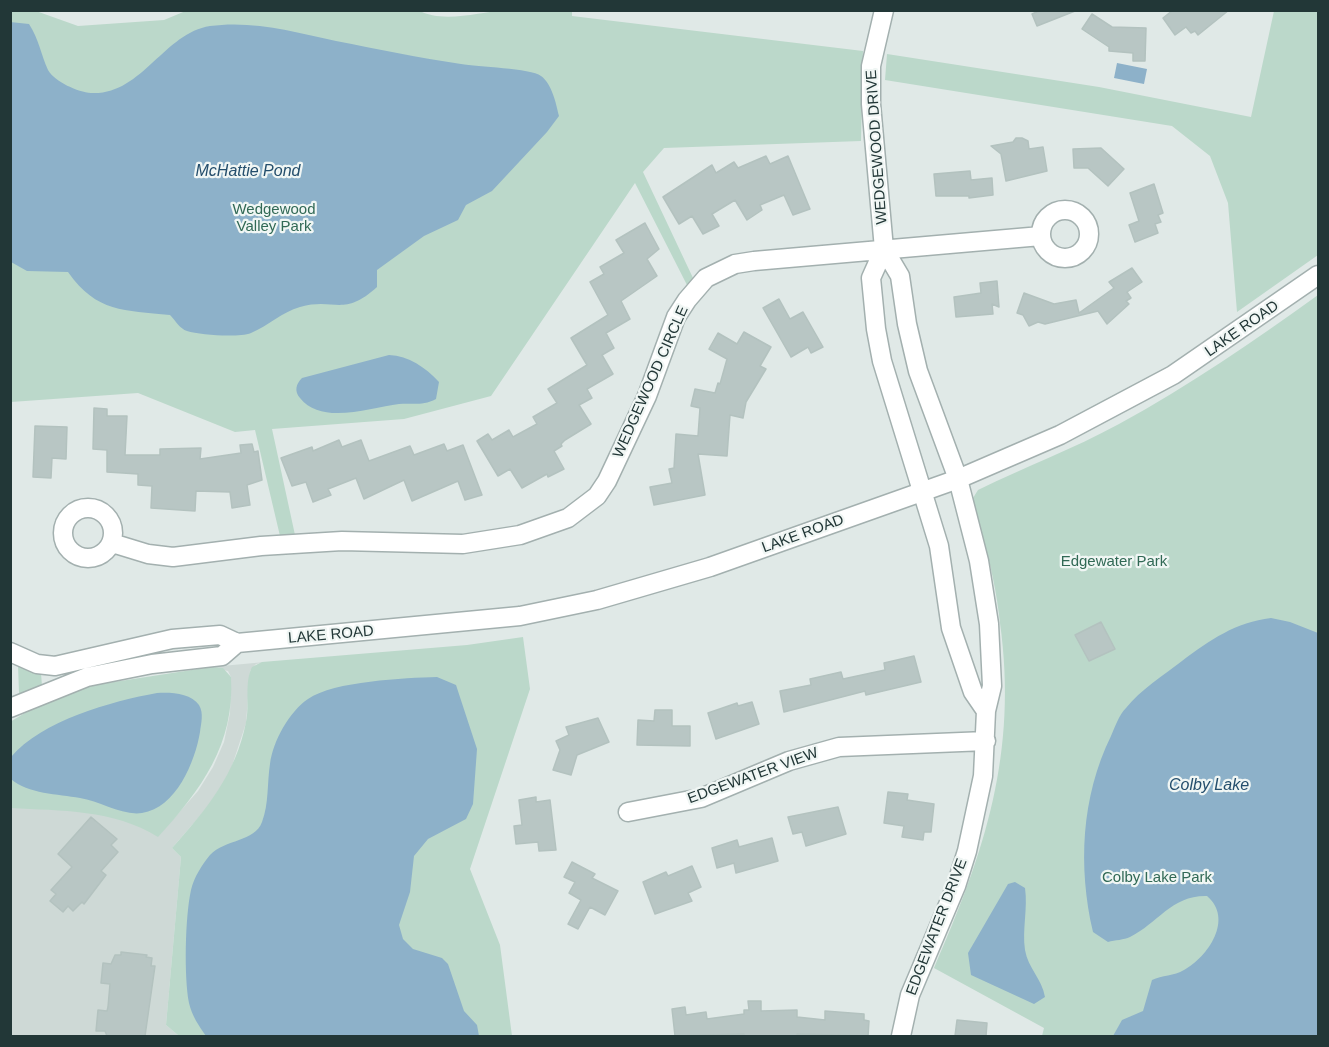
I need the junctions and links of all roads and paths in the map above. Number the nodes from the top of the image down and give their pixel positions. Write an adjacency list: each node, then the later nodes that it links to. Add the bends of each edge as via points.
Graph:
1 (884, 10): 3 (street, WEDGEWOOD DRIVE, via 871,66)
2 (1041, 236): 3 (street, WEDGEWOOD CIRCLE)
3 (884, 249): 5 (street, WEDGEWOOD DRIVE, via 900,276 918,371); 6 (street, WEDGEWOOD DRIVE, via 871,278 876,329); 7 (street, WEDGEWOOD CIRCLE, via 745,263 706,278 676,317 647,396 607,481 585,508 547,527 463,544 342,542 173,556 148,554)
4 (1318, 275): 5 (street, LAKE ROAD, via 1195,362 1146,391)
5 (958, 479): 6 (street, LAKE ROAD); 11 (street, EDGEWATER DRIVE, via 979,561 989,624 992,686)
6 (922, 492): 8 (street, LAKE ROAD, via 710,567 597,600 483,621); 11 (street, via 939,546 951,628 973,692)
7 (112, 543)
8 (237, 644): 9 (street, LAKE ROAD, via 220,635 172,639 56,666 37,664); 10 (street, LAKE ROAD, via 222,656 87,677)
9 (10, 652)
10 (10, 708)
11 (986, 711): 12 (street, EDGEWATER DRIVE)
12 (986, 741): 13 (street, EDGEWATER VIEW, via 839,747 789,761 701,798); 14 (street, EDGEWATER DRIVE, via 983,776 967,851 910,995)
13 (628, 812)
14 (901, 1036)

